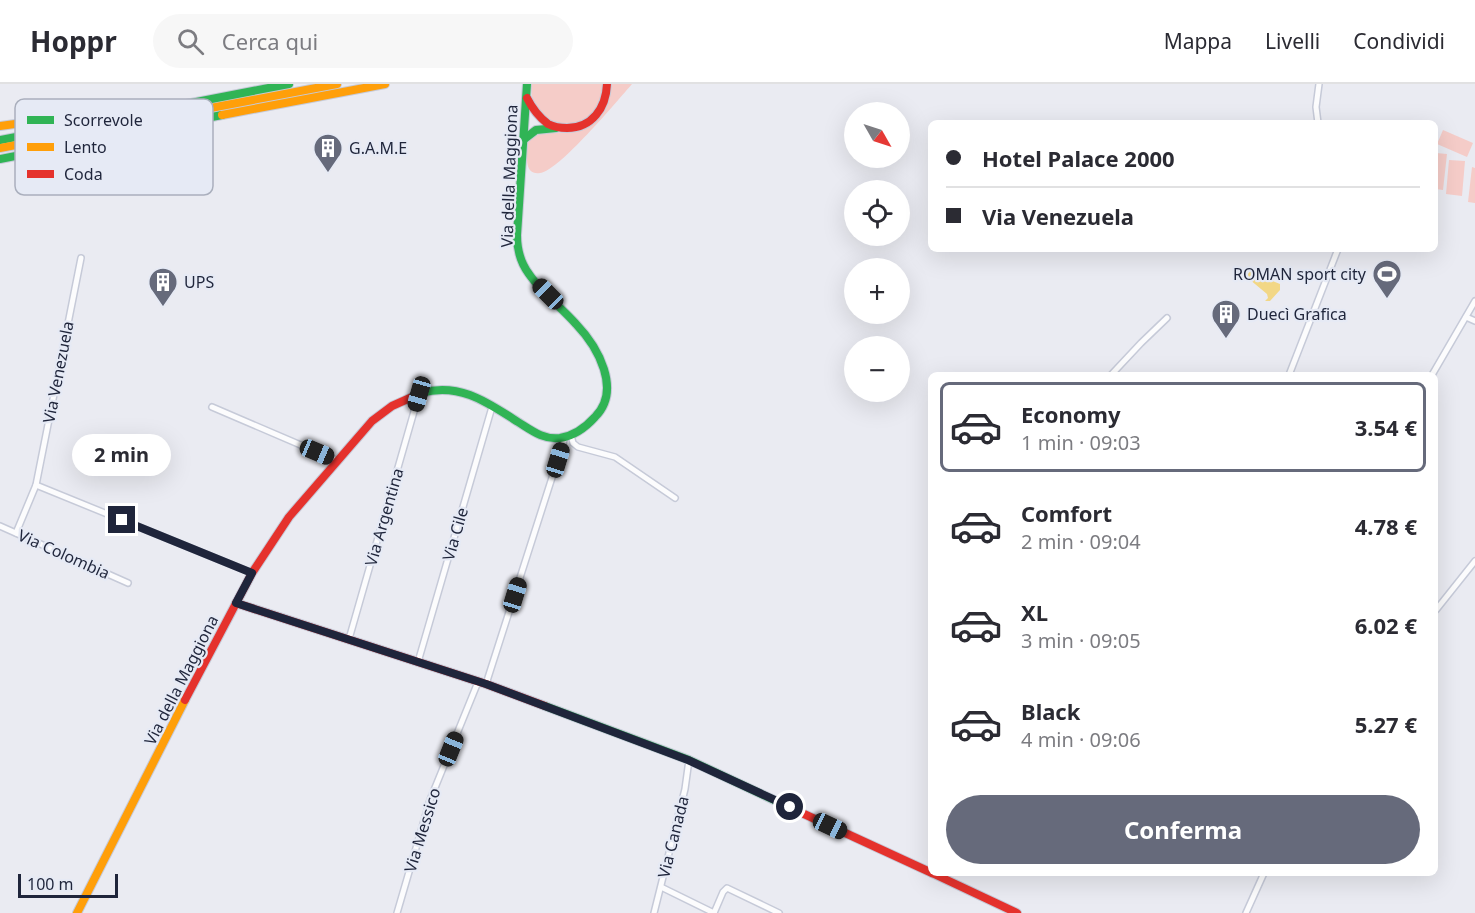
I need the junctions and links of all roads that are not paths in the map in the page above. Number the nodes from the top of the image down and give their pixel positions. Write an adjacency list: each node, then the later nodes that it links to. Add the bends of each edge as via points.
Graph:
1 (290, 84): 8 (main road)
2 (337, 84): 9 (main road)
3 (385, 84): 10 (main road)
4 (526, 84): 7 (main road, Via della Maggiona)
5 (607, 84): 14 (main road, via 604,105 594,119 578,128)
6 (1319, 84): 11 (street)
7 (526, 96): 14 (main road, via 540,117); 17 (main road, Via della Maggiona)
8 (211, 99)
9 (213, 108)
10 (213, 117)
11 (1318, 120)
12 (15, 124): 13 (main road)
13 (0, 126)
14 (558, 128): 17 (main road, via 536,130)
15 (15, 137): 16 (main road)
16 (0, 140)
17 (524, 140): 34 (main road, Via della Maggiona, via 517,235 521,260 531,277 587,337 608,381 601,411)
18 (15, 145): 19 (main road)
19 (0, 148)
20 (15, 156): 21 (main road)
21 (0, 159)
22 (1337, 252): 29 (street)
23 (81, 258): 36 (street, Via Venezuela)
24 (1475, 301): 25 (street)
25 (1466, 317): 27 (street); 30 (street)
26 (1167, 318): 28 (street)
27 (1475, 321)
28 (1114, 372)
29 (1290, 372)
30 (1434, 372)
31 (419, 394): 33 (main road, Via della Maggiona, via 457,391); 35 (main road, Via della Maggiona, via 382,412); 45 (street, Via Argentina)
32 (212, 407): 35 (street)
33 (492, 407): 34 (main road, Via della Maggiona, via 544,437); 46 (street, Via Cile)
34 (568, 436): 37 (street, via 576,446 615,456); 47 (street, Via Messico)
35 (338, 460): 41 (main road, Via della Maggiona, via 282,526)
36 (36, 485): 39 (street, Via Venezuela); 41 (street)
37 (675, 498)
38 (0, 526): 39 (street, Via Colombia)
39 (16, 533): 42 (street, Via Colombia)
40 (1475, 561): 44 (street)
41 (252, 573): 43 (main road, Via della Maggiona)
42 (128, 583)
43 (236, 603): 45 (main road); 53 (main road, Via della Maggiona)
44 (1438, 607)
45 (349, 639): 46 (main road)
46 (418, 662): 47 (main road)
47 (482, 683): 48 (main road); 54 (street, Via Messico, via 428,807)
48 (688, 760): 49 (main road); 52 (street, Via Canada, via 685,789)
49 (928, 871)
50 (938, 876): 58 (main road)
51 (1263, 876): 59 (street)
52 (661, 887): 55 (street, Via Canada); 56 (street)
53 (77, 913)
54 (397, 913)
55 (654, 913)
56 (714, 913): 57 (street, via 728,888)
57 (779, 913)
58 (1017, 913)
59 (1246, 913)

